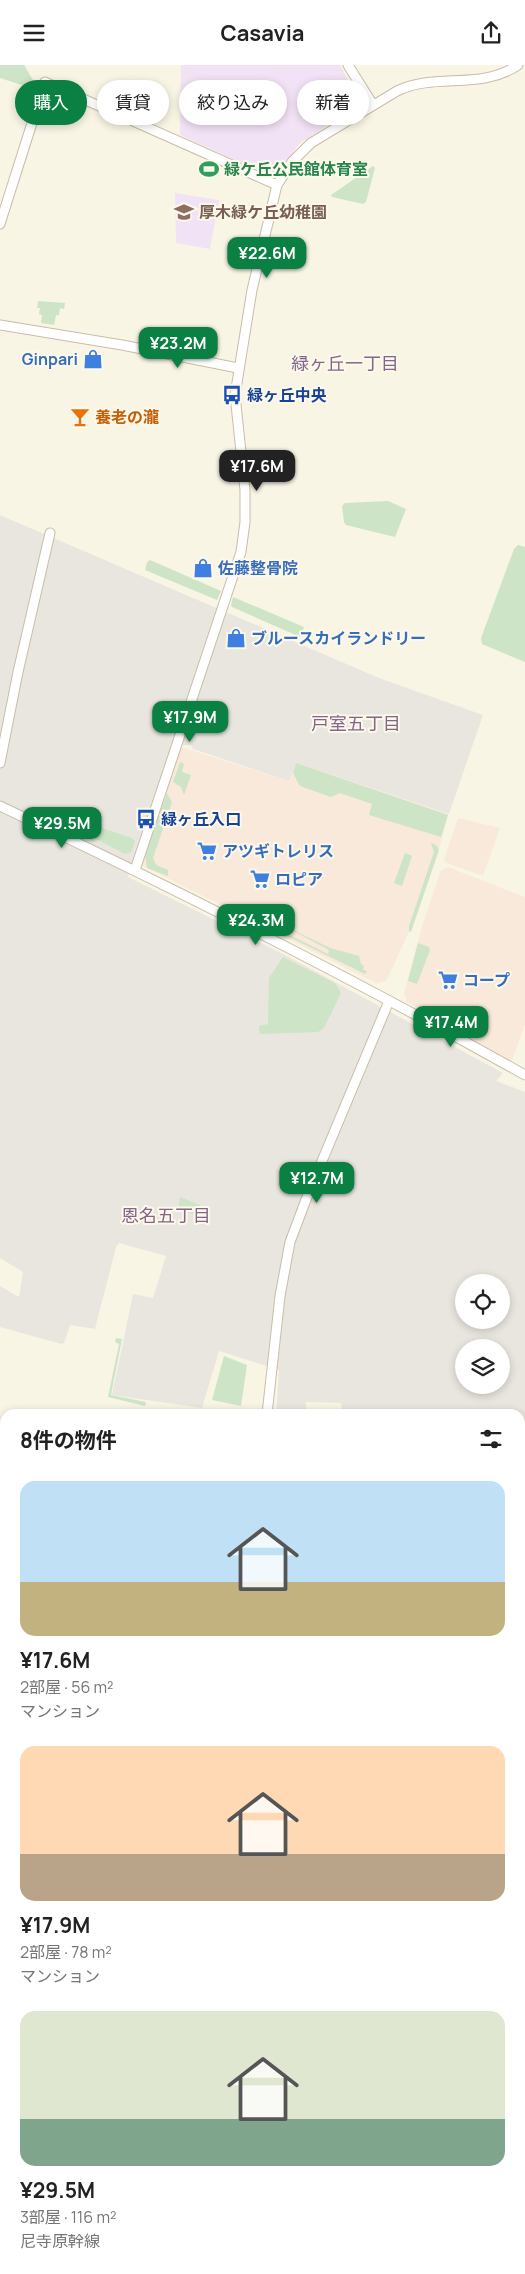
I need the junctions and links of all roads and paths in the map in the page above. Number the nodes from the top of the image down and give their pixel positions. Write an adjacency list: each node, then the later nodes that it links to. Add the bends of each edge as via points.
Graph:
1 (348, 65): 3 (street)
2 (518, 65): 3 (street, via 478,80 412,85)
3 (373, 105): 4 (street, via 311,143 292,162)
4 (277, 185): 5 (street, via 45,82); 7 (street)
5 (0, 224)
6 (0, 325): 7 (street)
7 (238, 368): 11 (street, via 234,395 245,490 241,552)
8 (50, 533): 9 (street)
9 (0, 763)
10 (0, 806): 11 (street)
11 (135, 870): 12 (street)
12 (388, 1001): 13 (street); 14 (street, via 290,1242 280,1296)
13 (525, 1075)
14 (269, 1409)

